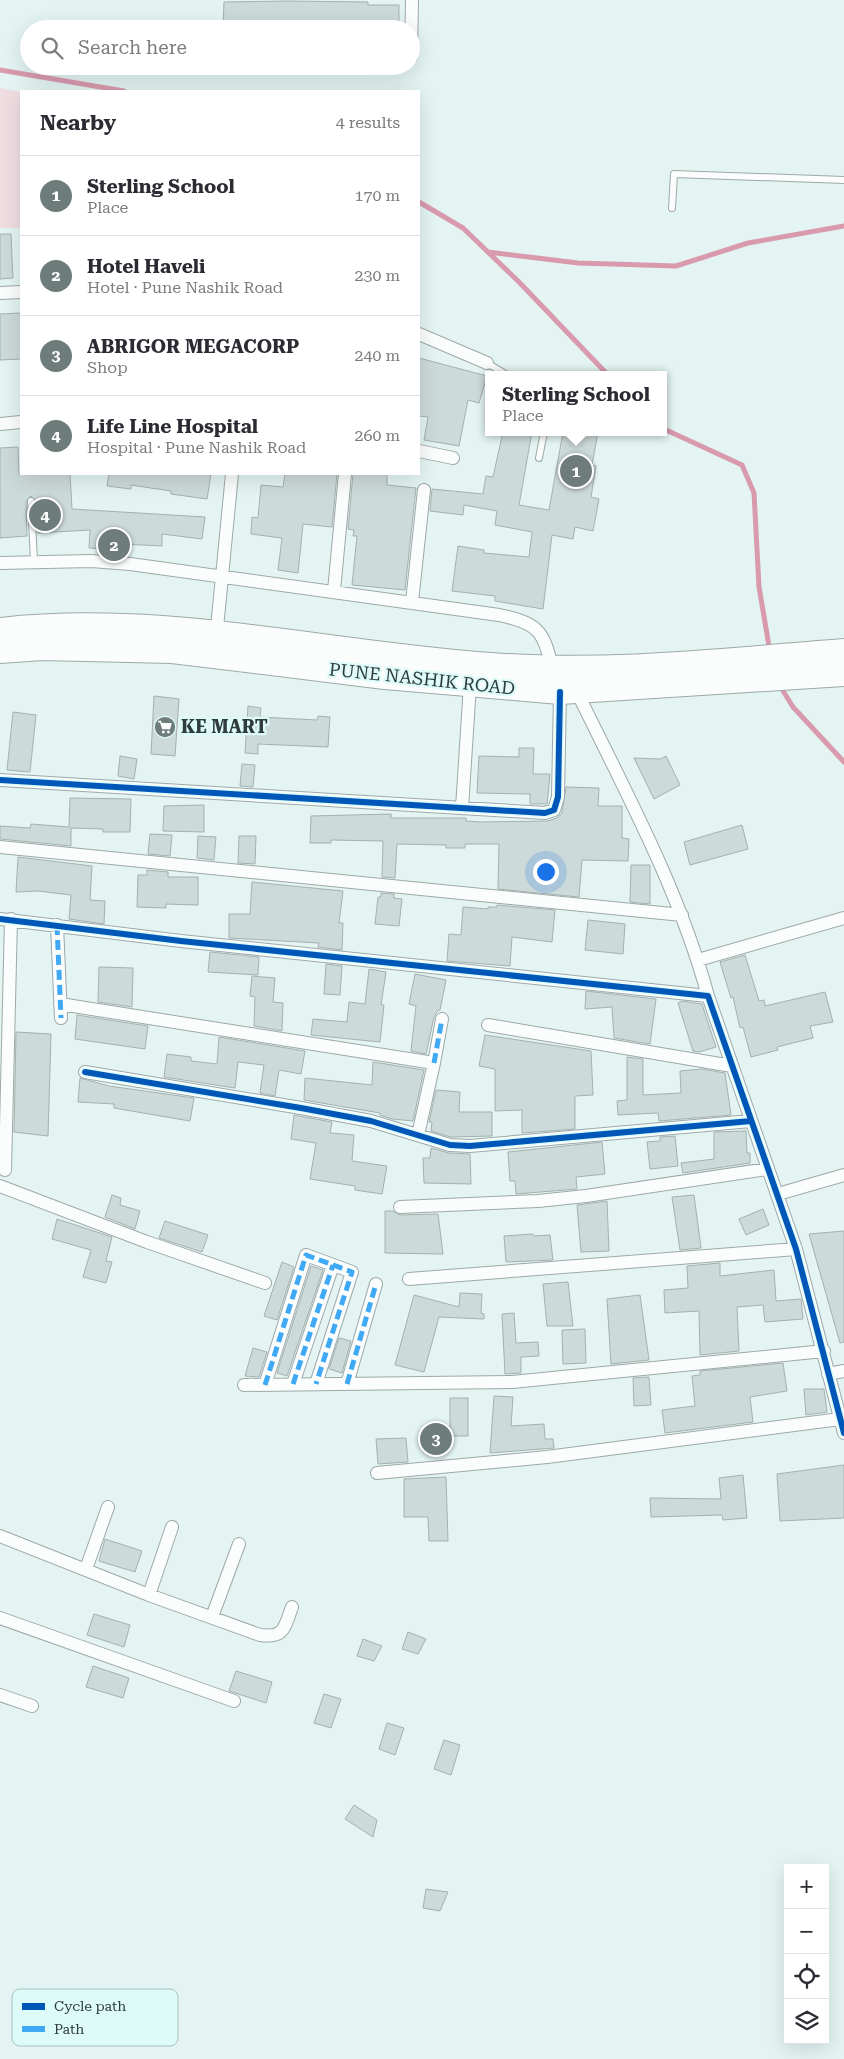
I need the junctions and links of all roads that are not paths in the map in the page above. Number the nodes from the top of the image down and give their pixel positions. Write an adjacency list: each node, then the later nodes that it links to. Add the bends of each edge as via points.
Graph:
1 (412, 0): 2 (street)
2 (412, 20)
3 (844, 180): 4 (lane, via 674,174)
4 (672, 208)
5 (20, 292): 6 (street)
6 (0, 293)
7 (420, 334): 8 (street)
8 (487, 363): 9 (lane)
9 (500, 371)
10 (20, 422): 11 (street)
11 (0, 424)
12 (543, 436): 15 (lane)
13 (420, 451): 14 (street)
14 (453, 458)
15 (539, 458)
16 (232, 475): 22 (street)
17 (346, 475): 23 (street)
18 (424, 490): 24 (street)
19 (31, 501): 20 (lane)
20 (34, 561): 21 (street); 22 (street, via 130,564)
21 (0, 563)
22 (221, 577): 23 (street); 26 (street)
23 (334, 590): 24 (street)
24 (412, 602): 29 (street, via 523,620 535,627 547,643)
25 (0, 630): 26 (highway, PUNE NASHIK ROAD, via 79,625)
26 (215, 645): 27 (highway, PUNE NASHIK ROAD); 29 (highway, PUNE NASHIK ROAD); 31 (highway, PUNE NASHIK ROAD, via 385,677)
27 (0, 651)
28 (844, 651): 29 (highway, PUNE NASHIK ROAD, via 618,667)
29 (552, 668)
30 (844, 674): 32 (highway, PUNE NASHIK ROAD)
31 (470, 685): 32 (highway, PUNE NASHIK ROAD); 34 (street)
32 (568, 692): 34 (street, via 554,810 545,814); 36 (street, via 659,861)
33 (0, 780): 34 (street)
34 (462, 808)
35 (0, 847): 36 (street)
36 (682, 916): 40 (street)
37 (844, 918): 40 (street)
38 (6, 919): 39 (street); 52 (street)
39 (57, 925): 41 (street); 42 (street)
40 (698, 960): 41 (street)
41 (708, 996): 47 (street)
42 (60, 1004): 43 (street); 46 (street)
43 (61, 1018)
44 (442, 1019): 46 (street)
45 (488, 1025): 47 (street)
46 (434, 1062): 50 (street)
47 (732, 1066): 49 (street)
48 (85, 1072): 50 (street, via 310,1109 371,1121)
49 (750, 1121): 50 (street, via 470,1146 450,1145); 51 (street)
50 (418, 1135)
51 (767, 1169): 55 (street); 56 (street, via 538,1201)
52 (6, 1170)
53 (844, 1175): 55 (street)
54 (0, 1186): 60 (street, via 164,1249)
55 (778, 1194): 57 (street)
56 (400, 1207)
57 (796, 1249): 59 (street); 62 (street)
58 (333, 1265): 65 (street); 66 (street, via 352,1272); 69 (street, via 306,1255)
59 (409, 1279)
60 (265, 1283)
61 (376, 1284): 67 (street)
62 (824, 1351): 64 (street); 67 (street, via 512,1382)
63 (844, 1371): 64 (street)
64 (828, 1374): 70 (street)
65 (293, 1384): 66 (street); 69 (street)
66 (316, 1384): 67 (street)
67 (348, 1384)
68 (244, 1385): 69 (street)
69 (266, 1385)
70 (840, 1419): 71 (street); 72 (street, via 547,1457)
71 (844, 1433)
72 (376, 1472)
73 (108, 1507): 77 (street)
74 (172, 1527): 78 (street)
75 (0, 1536): 77 (street)
76 (239, 1544): 80 (street)
77 (86, 1569): 78 (street)
78 (148, 1595): 80 (street)
79 (292, 1607): 80 (street, via 284,1631 274,1636)
80 (212, 1617)
81 (0, 1618): 83 (street)
82 (0, 1695): 84 (street)
83 (234, 1701)
84 (32, 1706)

